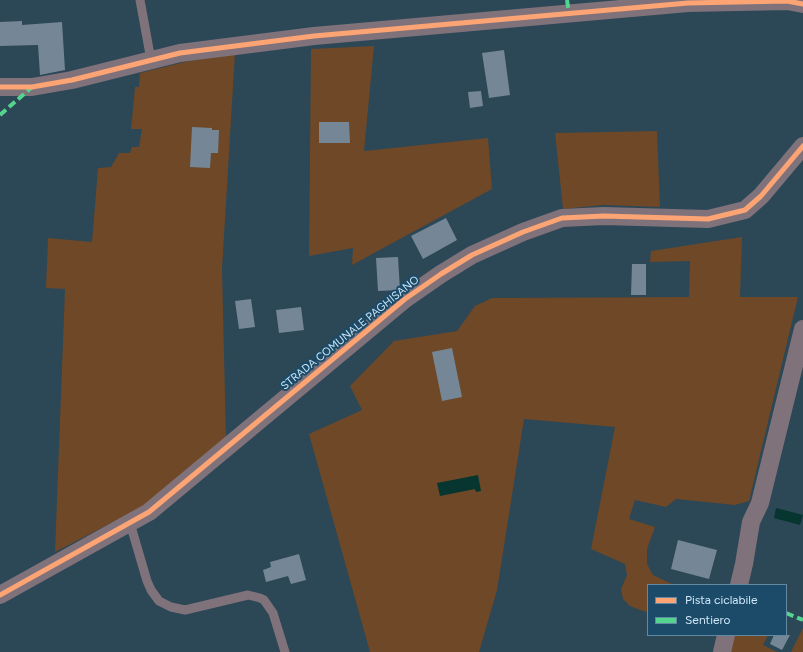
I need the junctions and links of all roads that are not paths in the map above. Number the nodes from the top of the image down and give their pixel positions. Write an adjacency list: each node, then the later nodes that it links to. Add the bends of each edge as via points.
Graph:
1 (140, 0): 3 (lane)
2 (803, 4): 3 (street, via 787,1 688,3 314,36 180,53)
3 (151, 60): 4 (street, via 52,84)
4 (0, 87)
5 (803, 146): 7 (street, STRADA COMUNALE PAGHISANO, via 761,196 745,210 708,219 604,216 562,218 522,232 472,255 405,299 148,512)
6 (803, 329): 8 (street, via 760,503 751,522)
7 (130, 522): 9 (street, STRADA COMUNALE PAGHISANO); 11 (lane, via 146,581 159,601 185,610 248,595 260,598 274,613)
8 (739, 584)
9 (0, 594)
10 (726, 636): 12 (street)
11 (285, 652)
12 (722, 652)

